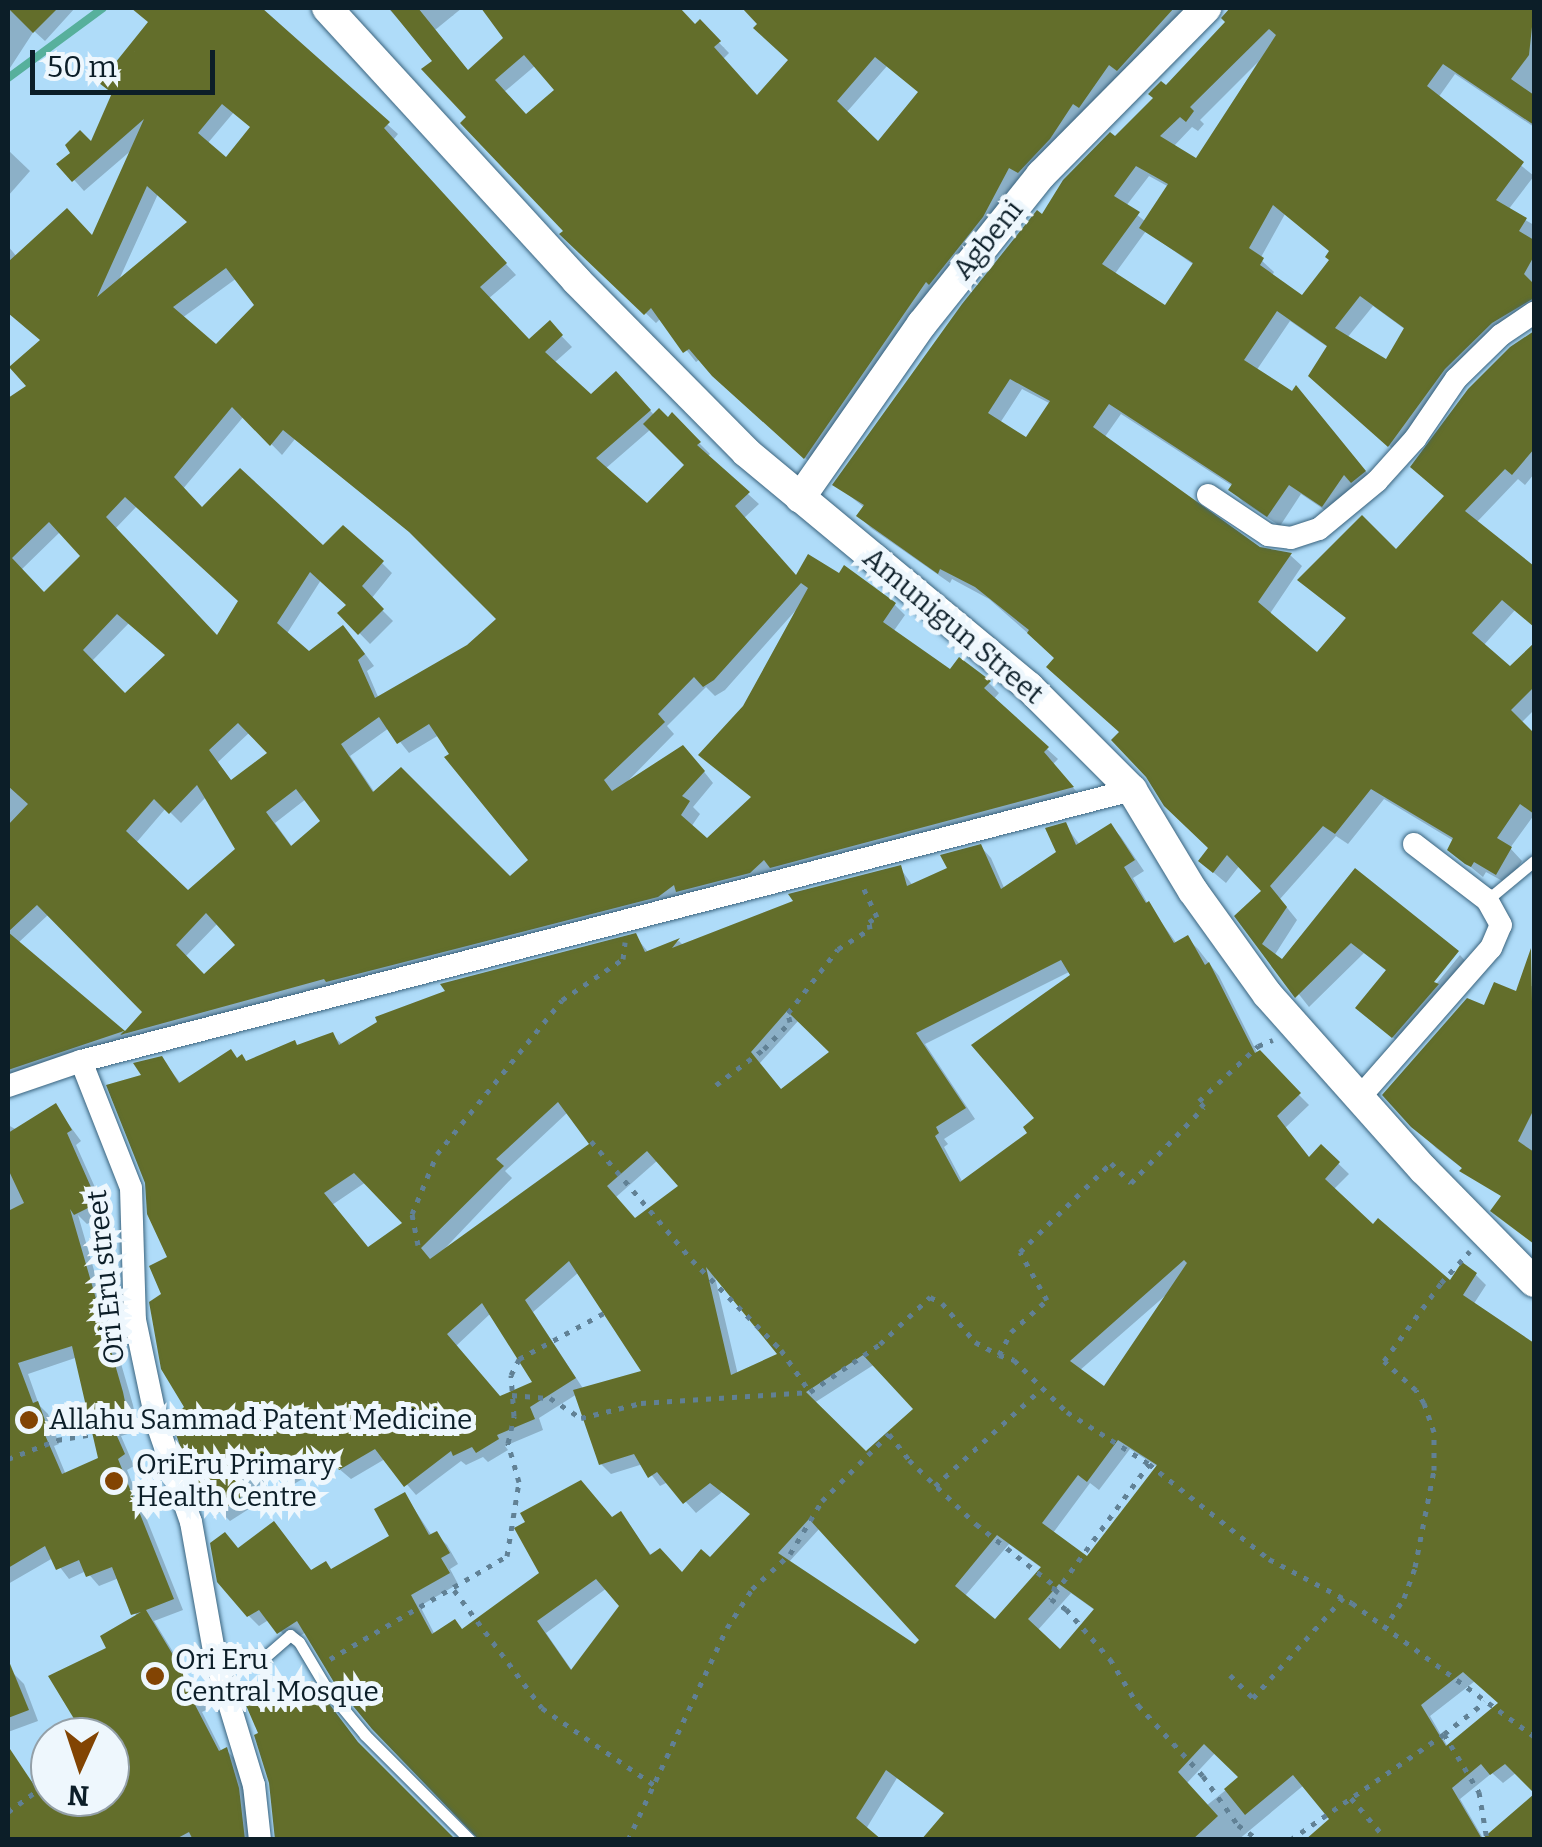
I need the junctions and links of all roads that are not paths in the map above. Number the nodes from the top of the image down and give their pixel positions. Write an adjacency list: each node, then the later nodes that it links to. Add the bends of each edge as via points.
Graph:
1 (327, 8): 5 (main road, Amunigun Street, via 576,280)
2 (1206, 8): 5 (main road, Agbeni, via 1042,174 922,324)
3 (1534, 313): 4 (street, via 1501,334 1456,379 1378,481 1319,529 1291,538 1268,535)
4 (1208, 496)
5 (800, 498): 6 (main road, Amunigun Street, via 1029,687)
6 (1132, 790): 10 (street); 12 (main road, Amunigun Street, via 1192,891 1267,994)
7 (1414, 844): 9 (street)
8 (1534, 861): 9 (lane)
9 (1488, 900): 12 (street, via 1501,926 1492,948)
10 (81, 1061): 11 (street); 14 (street, Ori Eru street, via 130,1188 136,1320 157,1424 191,1522)
11 (8, 1086)
12 (1359, 1098): 13 (main road, Amunigun Street)
13 (1534, 1282)
14 (215, 1657): 15 (street, Ori Eru street, via 254,1785); 16 (lane, via 266,1656 290,1635 308,1650 364,1736)
15 (260, 1840)
16 (470, 1840)

